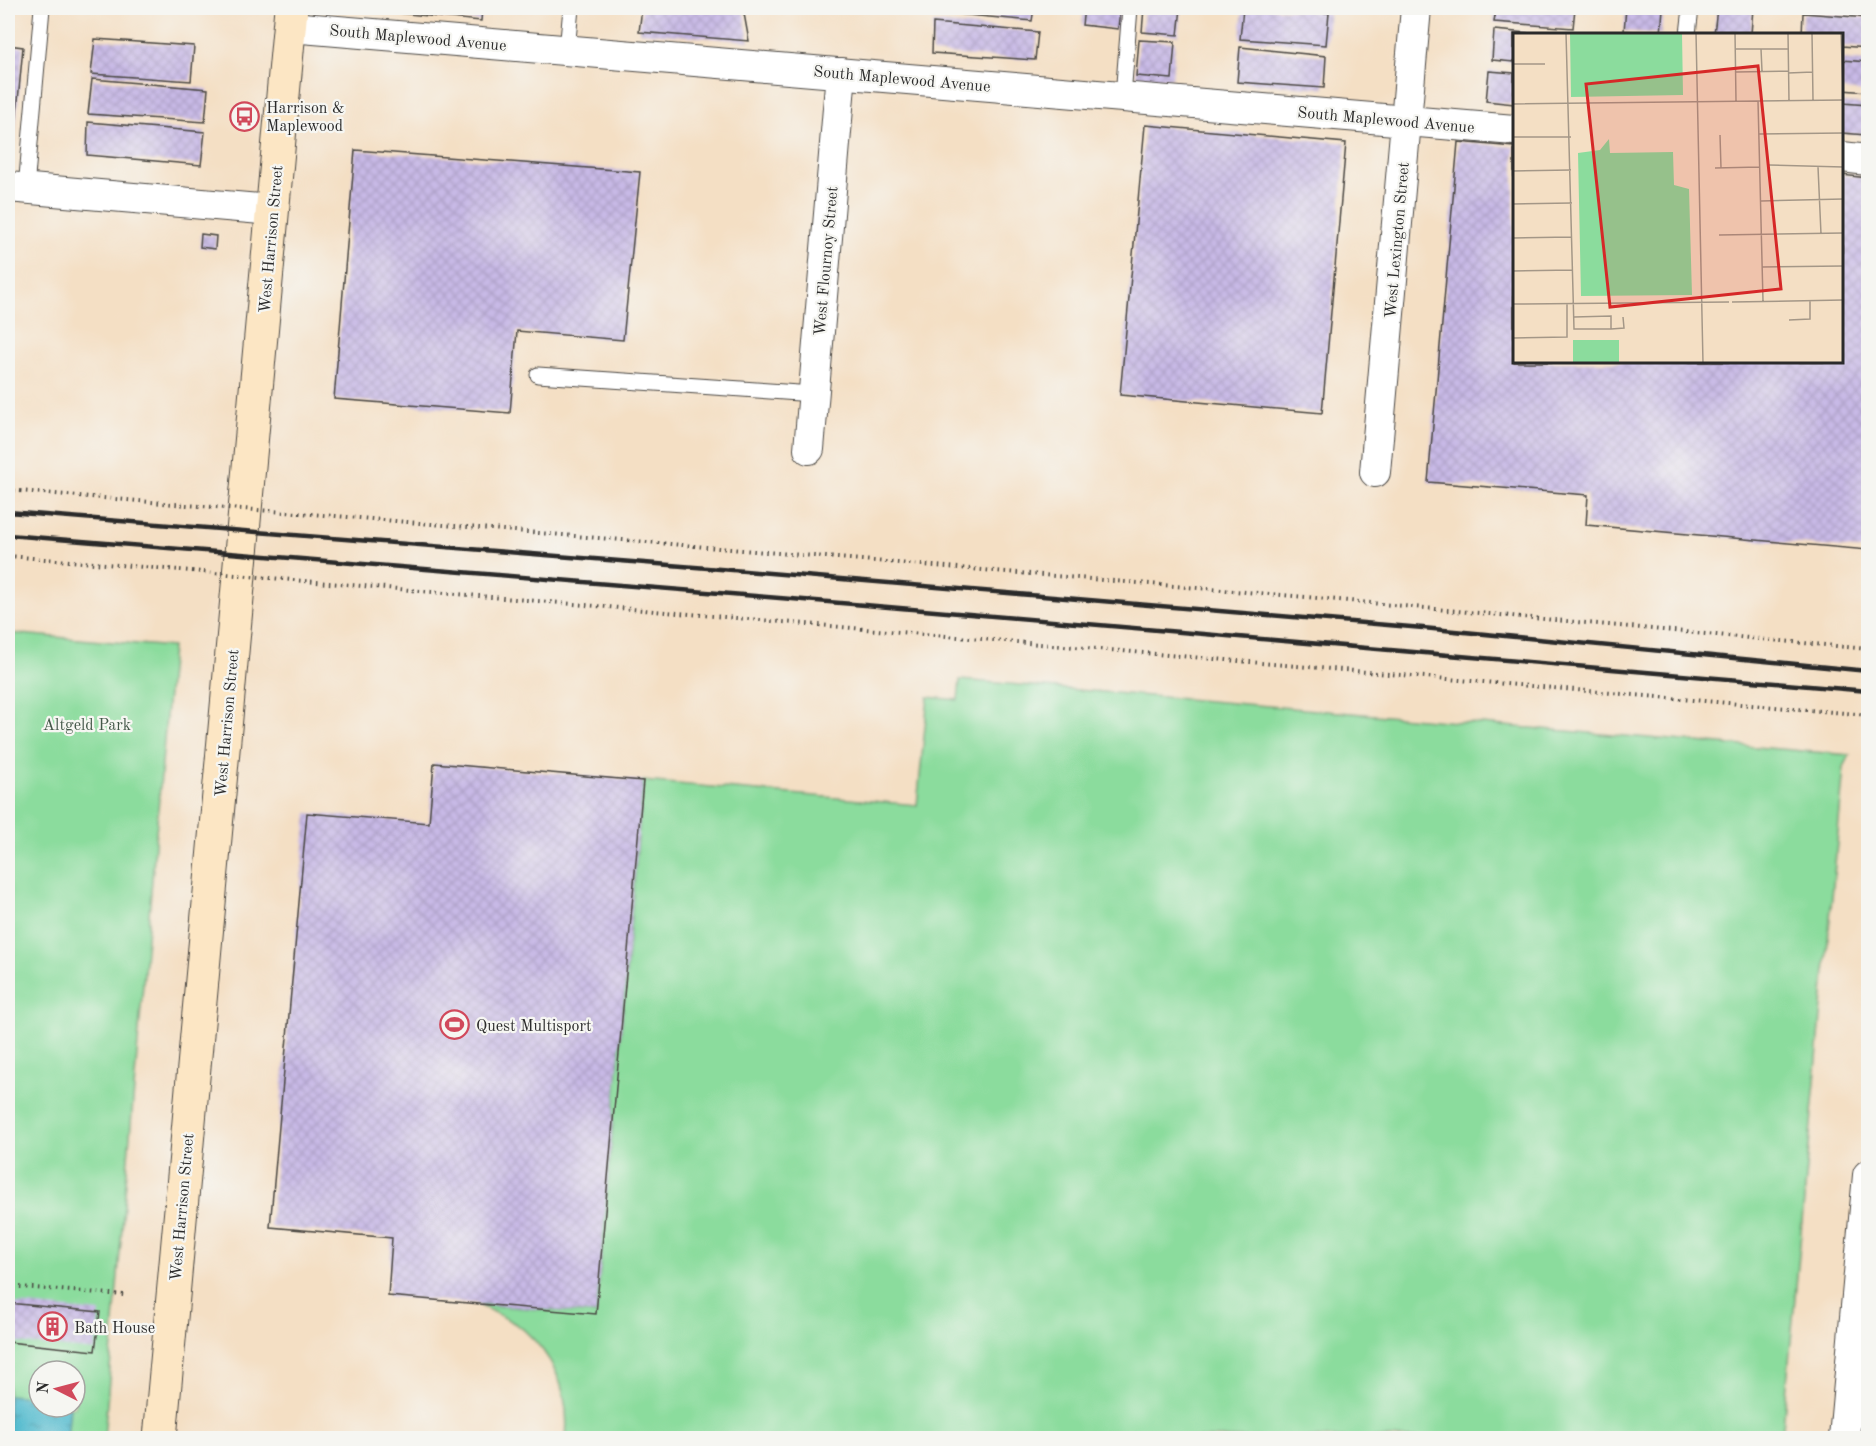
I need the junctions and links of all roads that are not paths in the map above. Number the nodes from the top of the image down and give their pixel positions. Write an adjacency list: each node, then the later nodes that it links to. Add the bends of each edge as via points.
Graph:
1 (42, 8): 15 (lane)
2 (571, 8): 8 (lane)
3 (1130, 8): 10 (lane)
4 (1416, 8): 11 (street, West Lexington Street)
5 (1691, 8): 7 (lane)
6 (291, 17): 8 (street, South Maplewood Avenue); 16 (street, West Harrison Street)
7 (1688, 33)
8 (567, 50): 9 (street, South Maplewood Avenue)
9 (841, 73): 10 (street, South Maplewood Avenue); 18 (street, West Flournoy Street)
10 (1122, 96): 11 (street, South Maplewood Avenue)
11 (1406, 120): 12 (street, South Maplewood Avenue); 20 (street, West Lexington Street)
12 (1513, 129)
13 (1843, 157): 14 (street)
14 (1869, 160)
15 (17, 187): 16 (street)
16 (272, 210): 22 (street, West Harrison Street)
17 (538, 375): 18 (lane)
18 (813, 394): 19 (street, West Flournoy Street)
19 (809, 449)
20 (1375, 472)
21 (1869, 1175): 23 (street)
22 (160, 1438)
23 (1844, 1438)

